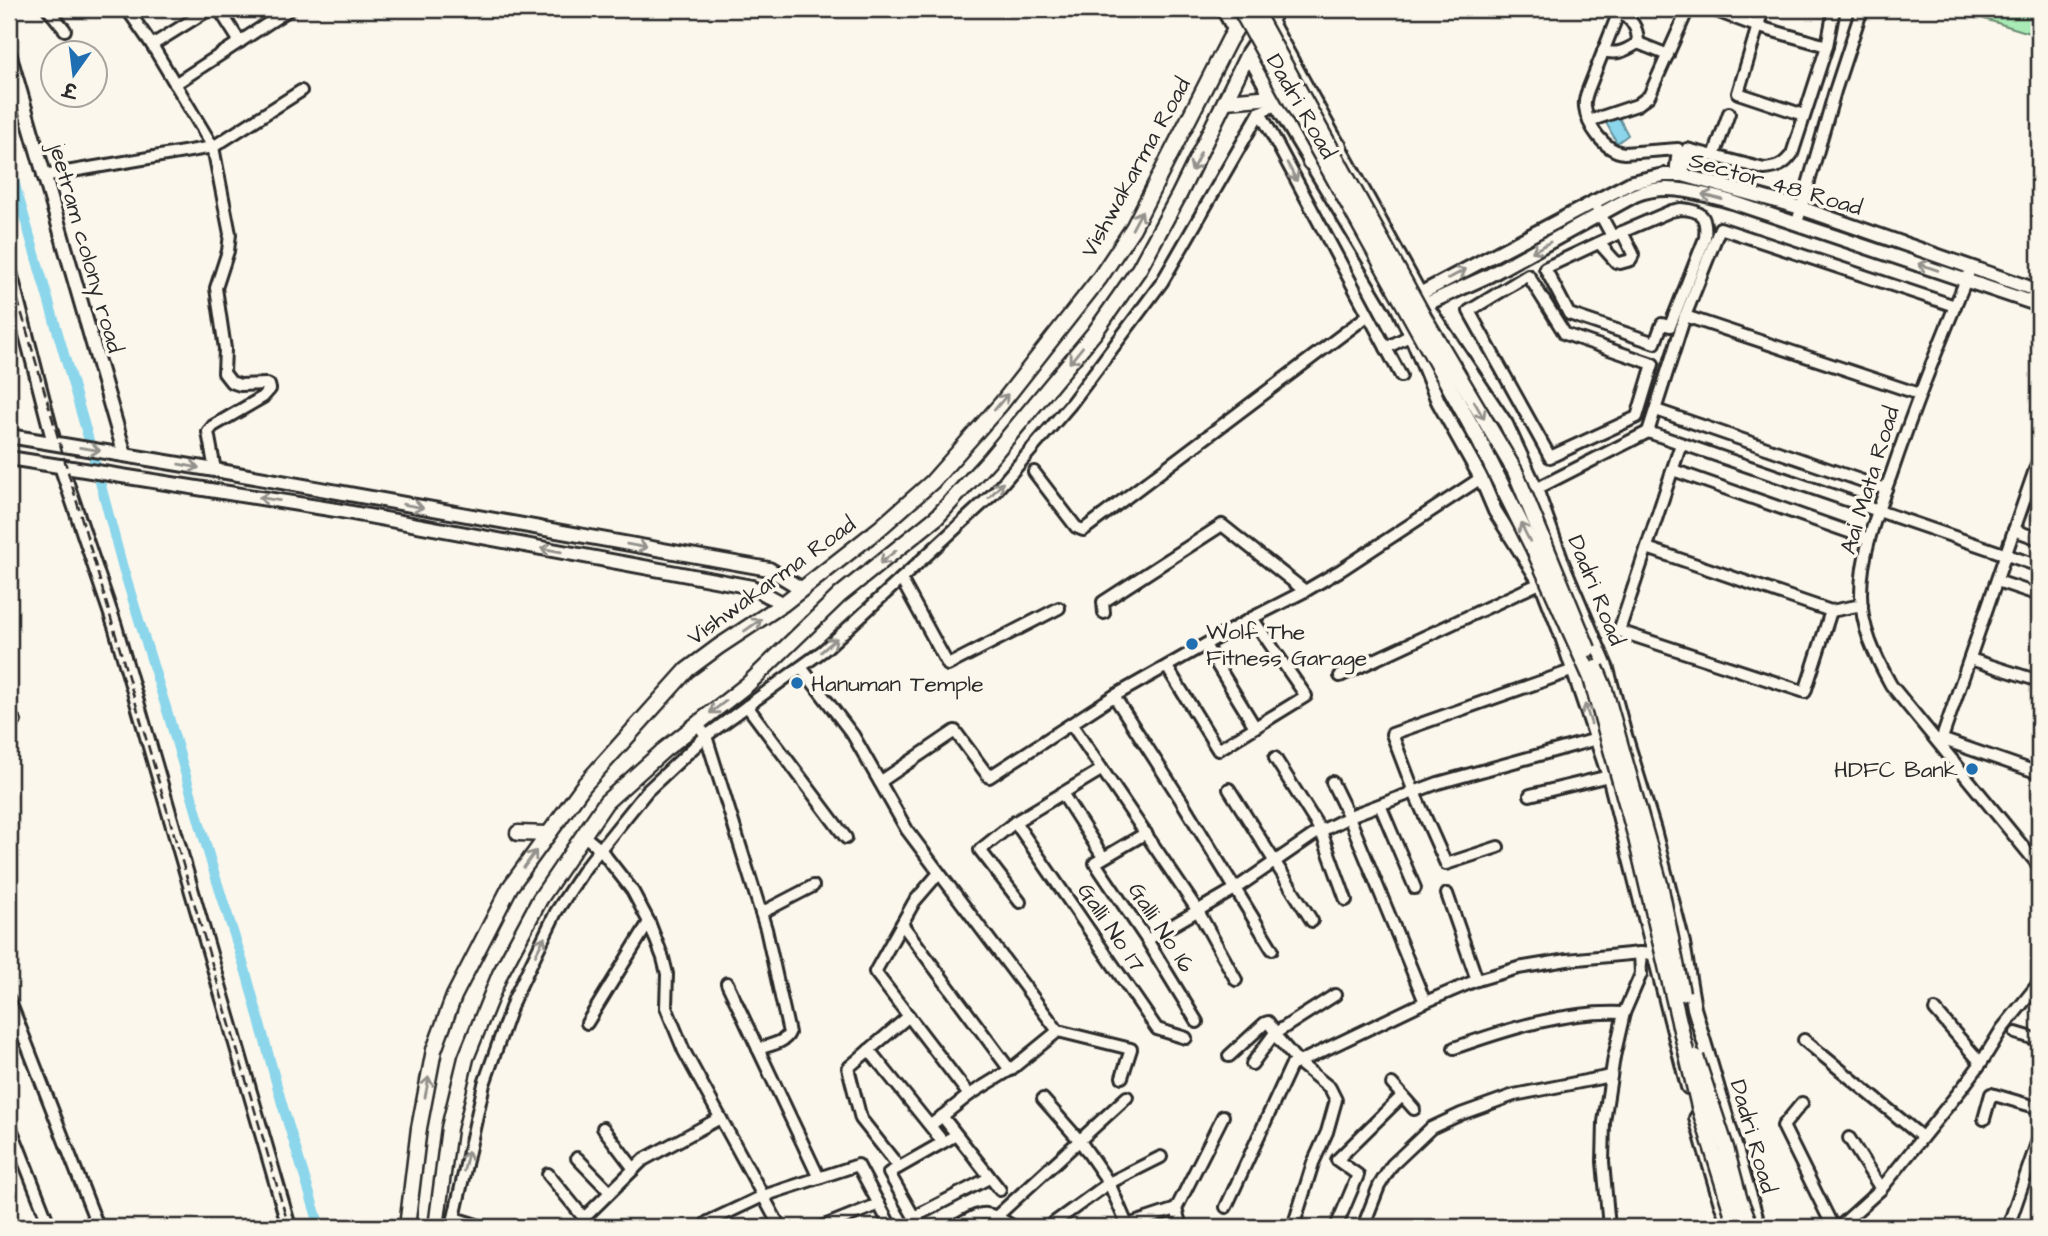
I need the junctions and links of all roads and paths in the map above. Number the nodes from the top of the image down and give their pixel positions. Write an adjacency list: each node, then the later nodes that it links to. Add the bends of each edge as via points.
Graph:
1 (48, 9): 18 (street)
2 (127, 9): 22 (street)
3 (210, 9): 22 (street)
4 (219, 9): 20 (street)
5 (290, 9): 20 (street)
6 (1223, 9): 19 (street)
7 (1240, 9): 247 (main road, one-way to 7, bridge, via 1699,1107 1636,838 1591,678 1479,440)
8 (1248, 9): 19 (main road, Vishwakarma Road)
9 (1254, 9): 248 (main road, one-way to 248, bridge, via 1515,471 1604,687 1660,884 1694,1052)
10 (1688, 9): 27 (street)
11 (1711, 9): 17 (street)
12 (1763, 9): 17 (street)
13 (1834, 9): 23 (street)
14 (1862, 9): 44 (street)
15 (1619, 10): 21 (street, via 1638,32); 24 (street)
16 (1274, 15): 26 (main road, Vishwakarma Road); 30 (street, Dadri Road)
17 (1759, 26): 23 (street); 35 (street, via 1738,93)
18 (65, 30)
19 (1235, 31): 92 (main road, Vishwakarma Road, one-way to 19, via 932,482 1099,279 1133,228)
20 (240, 42): 28 (street)
21 (1638, 43): 24 (street, via 1623,52); 27 (street)
22 (152, 46): 28 (street)
23 (1827, 46): 35 (street)
24 (1603, 51): 36 (street, via 1585,101)
25 (9, 53): 42 (street, jeetram colony road)
26 (1248, 54): 31 (main road, Vishwakarma Road); 32 (street, Dadri Road)
27 (1668, 55): 36 (street, via 1643,102)
28 (175, 84): 38 (street)
29 (301, 90): 38 (street)
30 (1308, 90): 32 (street); 37 (street, Dadri Road)
31 (1226, 101): 32 (main road); 82 (main road, Vishwakarma Road, one-way to 82, via 1139,269 1095,332 989,460)
32 (1274, 102): 33 (street); 40 (street, Dadri Road)
33 (1260, 112): 58 (street, one-way to 58); 86 (street, one-way to 33, via 994,493 1119,340 1162,282)
34 (1729, 113): 39 (street)
35 (1804, 116): 39 (street, via 1792,154 1777,168)
36 (1590, 121): 41 (street, via 1604,144 1615,152 1678,149)
37 (1339, 146): 40 (main road); 54 (street, Dadri Road)
38 (213, 147): 42 (street); 74 (street, via 230,234 216,288 224,373 231,382 266,384 270,389 208,432)
39 (1714, 156): 41 (street, via 1687,149)
40 (1310, 162): 57 (street, Dadri Road)
41 (1679, 175): 43 (street, Sector 48 Road, via 1632,181); 44 (street, Sector 48 Road)
42 (43, 176): 69 (street, jeetram colony road)
43 (1593, 201): 45 (street); 54 (street, Sector 48 Road, one-way to 43)
44 (1801, 208): 46 (street); 50 (street, Sector 48 Road)
45 (1601, 214): 46 (street, Sector 48 Road, one-way to 45, via 1729,201 1660,188); 47 (street); 51 (street, Sector 48 Road, one-way to 51)
46 (1797, 223): 50 (street, Sector 48 Road, one-way to 46)
47 (1617, 234): 48 (street); 48 (street, via 1633,254 1632,260 1616,262); 48 (street, via 1681,209 1697,212 1706,226 1670,326 1662,324 1655,343 1569,314 1545,268)
48 (1599, 243)
49 (9, 268): 67 (street)
50 (1968, 274): 52 (street, Sector 48 Road); 55 (street, Sector 48 Road); 56 (street, Aai Mata Road)
51 (1488, 276): 53 (street); 54 (street, Sector 48 Road)
52 (2039, 291)
53 (1499, 293): 53 (street, via 1528,275 1565,334 1653,364 1637,417 1550,457 1469,311)
54 (1422, 299): 57 (street, Sector 48 Road); 72 (street, Dadri Road, via 1506,424)
55 (2039, 305)
56 (1955, 306): 59 (street, via 1720,229); 63 (street, Aai Mata Road)
57 (1399, 311): 60 (street, Dadri Road)
58 (1367, 316): 61 (street); 76 (street, via 1083,530)
59 (1685, 316): 63 (street); 64 (street)
60 (1411, 335): 61 (street); 77 (street, Dadri Road, via 1438,401)
61 (1387, 348): 62 (street)
62 (1401, 376)
63 (1919, 394): 79 (street, Aai Mata Road)
64 (1656, 410): 65 (street); 79 (street)
65 (1648, 432): 68 (street); 78 (street)
66 (9, 436): 67 (street)
67 (56, 443): 69 (street, one-way to 69)
68 (1681, 444): 75 (street); 80 (street)
69 (124, 454): 74 (street, one-way to 74)
70 (9, 458): 73 (street)
71 (2039, 458): 81 (street)
72 (1522, 460): 77 (street); 78 (street, Dadri Road)
73 (62, 467): 95 (street, one-way to 73, via 752,587 336,510); 228 (street, via 115,626)
74 (215, 470): 92 (street, one-way to 92, via 769,569)
75 (1672, 470): 83 (street); 85 (street)
76 (1034, 472)
77 (1481, 478): 91 (street, Dadri Road, via 1495,511); 93 (street)
78 (1536, 489): 113 (street, Dadri Road, via 1607,669)
79 (1886, 489): 80 (street, Aai Mata Road)
80 (1878, 512): 83 (street, Aai Mata Road); 87 (street)
81 (2014, 530): 84 (street); 87 (street)
82 (916, 534): 86 (street); 112 (main road, Vishwakarma Road, one-way to 112, via 841,596)
83 (1869, 539): 96 (street, Aai Mata Road)
84 (2039, 539)
85 (1647, 548): 98 (street); 98 (street, via 1619,631 1805,692)
86 (934, 550): 89 (street)
87 (2006, 555): 88 (street); 90 (street)
88 (2039, 566)
89 (901, 579): 97 (street, via 948,665); 103 (street, one-way to 89)
90 (1997, 581): 94 (street); 102 (street)
91 (1541, 583): 105 (street, Dadri Road); 106 (street)
92 (802, 589): 95 (main road, Vishwakarma Road)
93 (1305, 592): 99 (street, via 1222,525 1103,602); 100 (street)
94 (2039, 595)
95 (783, 604): 132 (main road, Vishwakarma Road, one-way to 95, via 584,785 687,670)
96 (1862, 605): 98 (street); 115 (street, Aai Mata Road, via 1874,654 1891,685)
97 (1059, 608)
98 (1831, 611)
99 (1104, 613)
100 (1252, 618): 101 (street); 111 (street, via 1306,696)
101 (1205, 645): 104 (street); 111 (street)
102 (1970, 659): 107 (street); 115 (street)
103 (801, 667): 109 (street); 120 (street, via 853,735)
104 (1167, 667): 108 (street); 111 (street, via 1218,750)
105 (1574, 670): 114 (street, Dadri Road, one-way to 105); 123 (street, via 1392,734)
106 (1340, 676)
107 (2039, 681)
108 (1114, 696): 110 (street); 143 (street)
109 (747, 706): 112 (street); 134 (street)
110 (1072, 725): 117 (street); 120 (street, via 989,777 955,731)
111 (1255, 727)
112 (702, 730): 133 (main road, Vishwakarma Road, via 664,750 606,802); 136 (street); 148 (street)
113 (1624, 732): 114 (street); 156 (street, Dadri Road, via 1654,830)
114 (1597, 739): 119 (street, Dadri Road); 123 (street)
115 (1941, 741): 118 (street); 139 (street, Aai Mata Road)
116 (1275, 758): 129 (street)
117 (1101, 770): 124 (street); 131 (street)
118 (2039, 773)
119 (1609, 776): 125 (street); 155 (street, Dadri Road)
120 (880, 782): 140 (street, via 906,830)
121 (1332, 782): 127 (street)
122 (1229, 789): 138 (street)
123 (1415, 792): 126 (street); 135 (street, via 1446,864)
124 (1062, 793): 128 (street); 137 (street)
125 (1530, 795)
126 (1380, 805): 127 (street); 142 (street)
127 (1349, 817): 129 (street); 164 (street)
128 (1015, 822): 146 (street, via 980,850); 173 (street, Galli No 17, via 1157,1029)
129 (1321, 831): 138 (street); 145 (street)
130 (518, 833): 132 (main road)
131 (1146, 833): 137 (street); 147 (street)
132 (548, 835): 222 (main road, Vishwakarma Road, one-way to 132, via 435,1050 454,996 510,887)
133 (583, 835): 136 (street); 224 (main road, Vishwakarma Road, via 540,899 466,1058 449,1128)
134 (846, 838)
135 (1498, 848)
136 (600, 849): 150 (street, via 632,890); 225 (street, one-way to 136, via 484,1084 514,999 556,912)
137 (1103, 858): 152 (street, Galli No 16, via 1095,863)
138 (1275, 862): 143 (street); 149 (street)
139 (2039, 866)
140 (939, 873): 151 (street); 170 (street)
141 (813, 886): 148 (street)
142 (1415, 888)
143 (1235, 889): 147 (street); 153 (street)
144 (1447, 894): 159 (street)
145 (1346, 900)
146 (1020, 902)
147 (1198, 911): 152 (street); 158 (street)
148 (761, 914): 177 (street, via 789,1033 782,1041)
149 (1312, 921)
150 (649, 922): 169 (street); 196 (street, via 667,974 666,1007)
151 (902, 924): 167 (street, via 875,971); 183 (street)
152 (1147, 940): 168 (street, Galli No 16)
153 (1272, 949)
154 (1640, 953): 155 (street); 159 (street, via 1518,968); 166 (street, via 1641,974)
155 (1654, 954): 157 (street, Dadri Road)
156 (1688, 970): 157 (street); 249 (street, Dadri Road, via 1694,1008)
157 (1659, 977): 246 (street, Dadri Road, via 1705,1153)
158 (1236, 980)
159 (1477, 980): 164 (street)
160 (2039, 983): 181 (street)
161 (727, 984): 177 (street)
162 (1335, 995): 171 (street)
163 (9, 999): 227 (street)
164 (1425, 1002): 180 (street)
165 (1935, 1010): 181 (street)
166 (1624, 1013): 176 (street, via 1588,1013 1544,1022); 184 (street)
167 (909, 1016): 178 (street); 187 (street)
168 (1197, 1022)
169 (587, 1023)
170 (1058, 1031): 183 (street); 185 (street, via 1131,1049)
171 (1275, 1033): 179 (street, via 1265,1023); 180 (street); 182 (street)
172 (2016, 1033): 175 (street)
173 (1186, 1038)
174 (1804, 1040): 202 (street)
175 (2039, 1040)
176 (1454, 1048)
177 (758, 1049): 212 (street)
178 (869, 1050): 199 (street); 209 (street, via 848,1068 860,1119)
179 (1229, 1056)
180 (1298, 1062): 220 (street, via 1291,1066); 242 (street, via 1330,1088 1336,1100)
181 (1980, 1063): 202 (street)
182 (1252, 1065)
183 (1010, 1070): 187 (street)
184 (1611, 1076): 244 (street, via 1514,1095 1431,1128 1392,1165); 245 (street, via 1603,1162)
185 (1122, 1077)
186 (1392, 1084): 188 (street)
187 (969, 1095): 194 (street)
188 (1402, 1096): 193 (street); 243 (street, via 1337,1160 1358,1175)
189 (1127, 1097): 205 (street)
190 (1043, 1099): 205 (street)
191 (1802, 1103): 250 (street, via 1783,1126)
192 (2039, 1108): 197 (street, via 1991,1094)
193 (1414, 1109)
194 (942, 1116): 199 (street); 201 (street)
195 (1223, 1116): 221 (street)
196 (720, 1118): 210 (street); 218 (street)
197 (1984, 1119)
198 (9, 1123): 226 (street)
199 (931, 1125): 206 (street)
200 (603, 1128): 210 (street)
201 (956, 1135): 206 (street); 213 (street)
202 (1922, 1137): 215 (street)
203 (2039, 1137): 252 (street)
204 (1849, 1138): 215 (street)
205 (1080, 1141): 214 (street); 223 (street)
206 (943, 1142): 209 (street)
207 (1161, 1157): 214 (street)
208 (577, 1158): 217 (street)
209 (900, 1167): 213 (street, via 889,1172 914,1217)
210 (634, 1169): 217 (street)
211 (548, 1174): 217 (street, via 584,1218)
212 (819, 1178): 218 (street); 219 (street, via 858,1165)
213 (989, 1178): 216 (street)
214 (1108, 1183): 239 (street); 240 (street)
215 (1881, 1189): 251 (street)
216 (1000, 1190)
217 (610, 1192)
218 (763, 1196): 233 (street); 234 (street)
219 (879, 1204): 235 (street); 236 (street)
220 (1226, 1207)
221 (1176, 1209): 240 (street); 241 (street)
222 (409, 1211): 229 (main road, Vishwakarma Road); 230 (main road, via 412,1225)
223 (996, 1216): 237 (street, via 983,1212); 238 (street)
224 (437, 1221): 231 (main road)
225 (453, 1222): 232 (street)
226 (50, 1227)
227 (98, 1227)
228 (289, 1227)
229 (407, 1227)
230 (417, 1227)
231 (427, 1227)
232 (483, 1227)
233 (703, 1227)
234 (780, 1227)
235 (822, 1227)
236 (891, 1227)
237 (954, 1227)
238 (1014, 1227)
239 (1048, 1227)
240 (1126, 1227)
241 (1181, 1227)
242 (1293, 1227)
243 (1336, 1227)
244 (1363, 1227)
245 (1609, 1227)
246 (1731, 1227)
247 (1739, 1227)
248 (1751, 1227)
249 (1759, 1227)
250 (1833, 1227)
251 (1839, 1227)
252 (2008, 1227)

